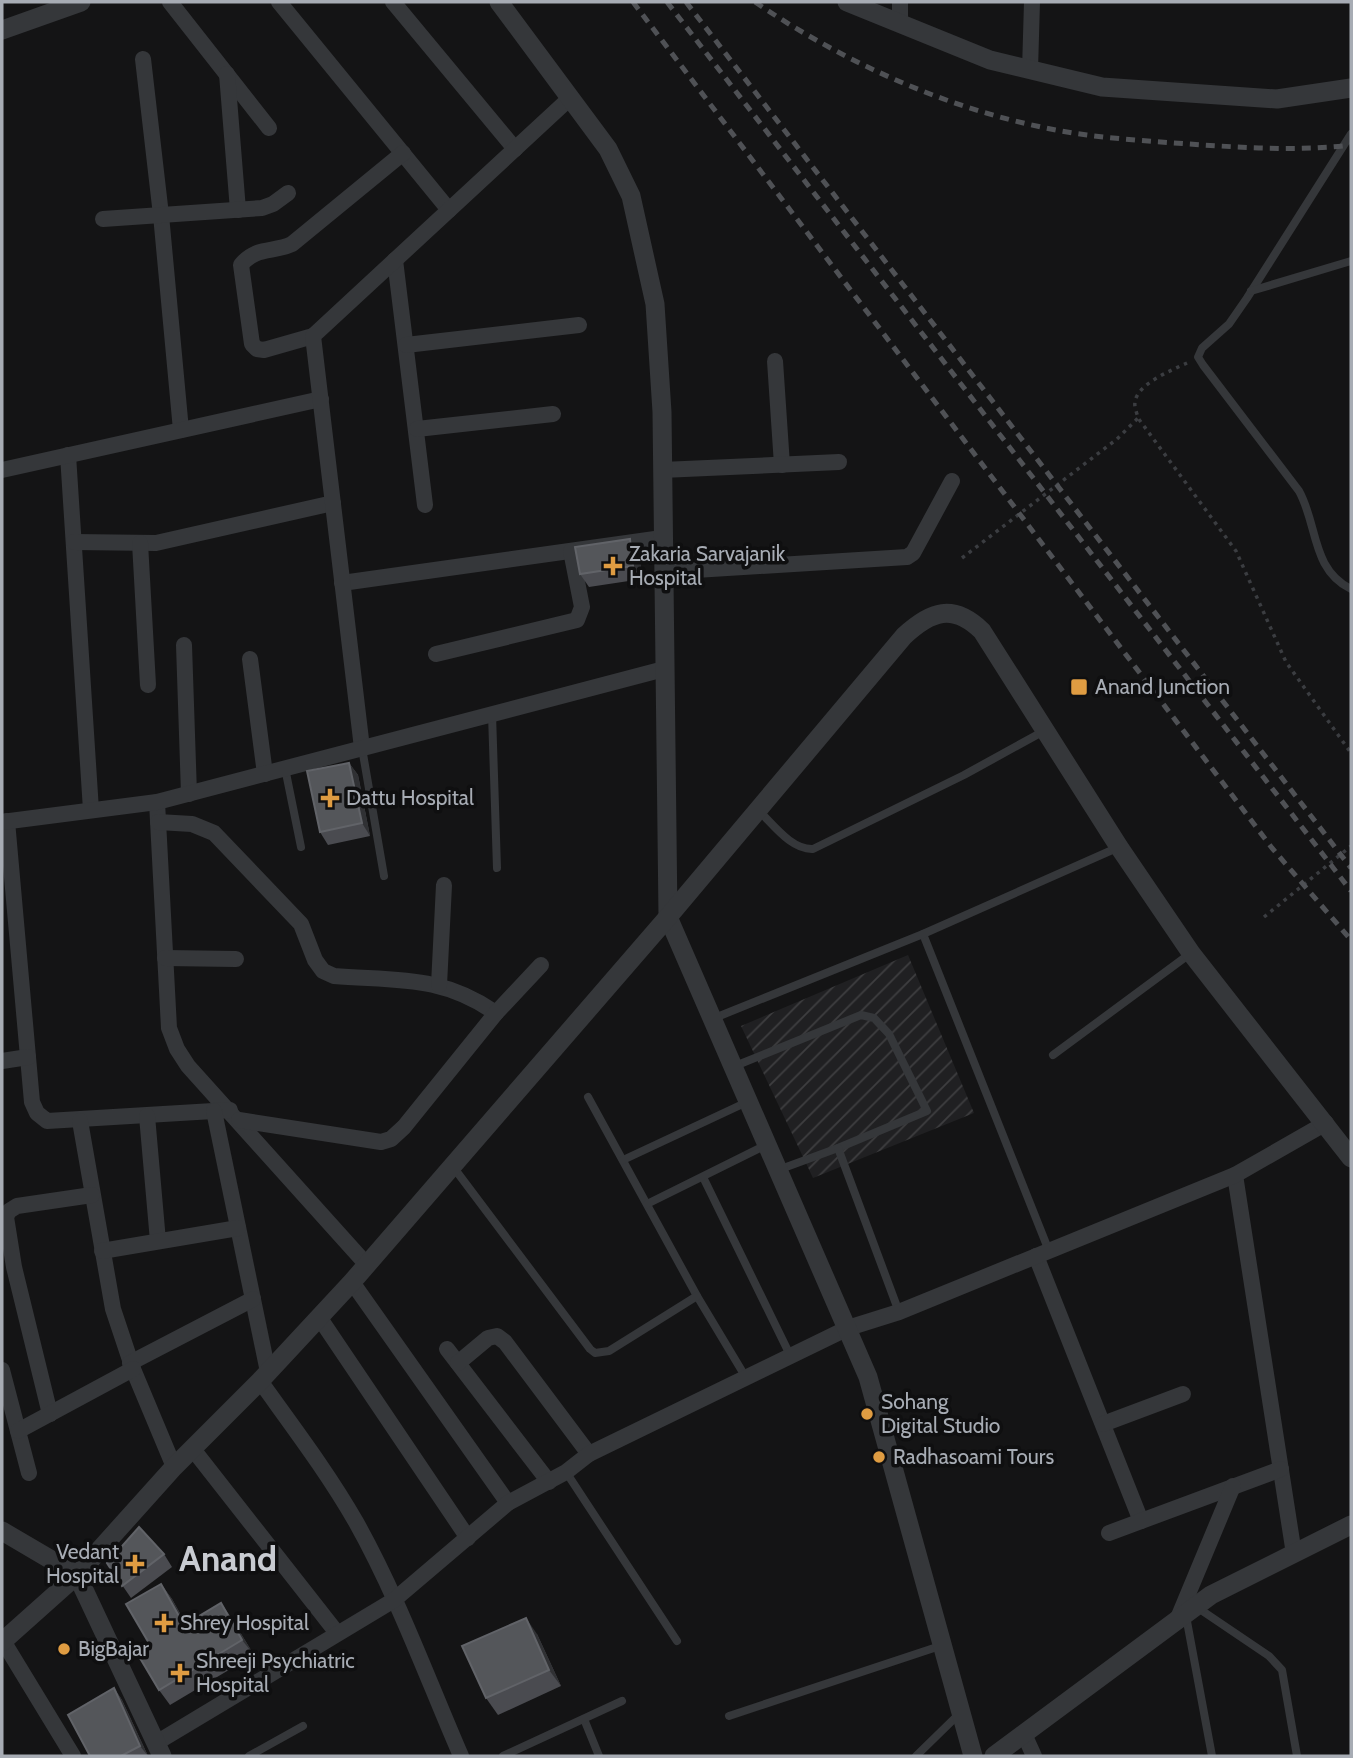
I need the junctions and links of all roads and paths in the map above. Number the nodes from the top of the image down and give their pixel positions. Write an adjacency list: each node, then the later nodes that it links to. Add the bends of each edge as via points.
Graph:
1 (80, 2): 10 (street)
2 (170, 2): 13 (street)
3 (279, 2): 19 (street)
4 (393, 2): 18 (street)
5 (499, 2): 15 (street)
6 (847, 2): 9 (street)
7 (900, 2): 9 (street)
8 (1032, 2): 12 (street)
9 (900, 23): 12 (street, via 990,60)
10 (2, 30)
11 (143, 59): 23 (street)
12 (1030, 70): 14 (street, via 1102,87 1277,99)
13 (227, 74): 16 (street); 21 (street)
14 (1351, 88)
15 (570, 98): 18 (street); 42 (street, via 608,149 631,196 655,304)
16 (269, 128)
17 (1351, 134): 27 (lane)
18 (515, 149): 22 (street)
19 (403, 153): 22 (street); 29 (street, via 292,244 260,251 241,265 252,344 257,349)
20 (288, 193): 21 (street, via 262,208)
21 (238, 210): 23 (street)
22 (449, 210): 25 (street)
23 (161, 215): 24 (street); 37 (street)
24 (103, 219)
25 (395, 260): 29 (street); 30 (street)
26 (1351, 261): 27 (lane)
27 (1251, 291): 31 (lane, via 1229,324)
28 (579, 325): 30 (street)
29 (313, 336): 33 (street)
30 (406, 345): 36 (street)
31 (1198, 357): 35 (path, via 1138,393 1134,404); 53 (lane, via 1299,491 1323,563 1334,578)
32 (775, 361): 40 (street)
33 (321, 399): 37 (street); 44 (street)
34 (553, 414): 36 (street)
35 (1138, 418): 50 (path, via 1118,439); 62 (path, via 1236,551 1286,662)
36 (417, 429): 45 (street)
37 (181, 430): 38 (street)
38 (68, 455): 41 (street); 47 (street)
39 (839, 462): 40 (street)
40 (782, 465): 42 (street)
41 (2, 470)
42 (662, 470): 46 (street)
43 (952, 481): 51 (street, via 907,557)
44 (333, 503): 48 (street); 52 (street)
45 (425, 505)
46 (662, 538): 49 (street); 51 (street)
47 (74, 542): 48 (street); 67 (street)
48 (140, 543): 58 (street)
49 (571, 551): 52 (street); 55 (street, via 582,607 577,620)
50 (962, 558)
51 (663, 572): 57 (street)
52 (342, 583): 61 (street)
53 (1351, 589)
54 (184, 645): 65 (street)
55 (436, 654)
56 (250, 659): 64 (street)
57 (664, 669): 59 (street); 77 (street)
58 (148, 685)
59 (492, 714): 61 (street); 74 (lane)
60 (1045, 730): 68 (lane, via 813,849 794,845); 68 (street, via 982,631 970,620 938,614 921,620 904,636); 73 (street)
61 (362, 748): 63 (street); 75 (lane)
62 (1351, 753)
63 (285, 768): 64 (street); 71 (lane)
64 (265, 774): 65 (street)
65 (189, 794): 66 (street)
66 (157, 802): 67 (street); 70 (street)
67 (91, 810): 69 (street)
68 (758, 810): 77 (street)
69 (4, 821): 88 (street)
70 (158, 822): 81 (street); 84 (street, via 192,824 214,833 301,924 323,971 334,976)
71 (301, 846)
72 (1351, 846): 78 (path)
73 (1119, 847): 79 (lane); 80 (street)
74 (497, 868)
75 (384, 876)
76 (444, 886): 84 (street)
77 (668, 917): 86 (street); 101 (street)
78 (1264, 917)
79 (923, 934): 86 (lane); 110 (lane)
80 (1191, 953): 87 (lane); 96 (street)
81 (165, 958): 82 (street); 93 (street, via 169,1028 177,1049)
82 (236, 959)
83 (541, 964): 85 (street)
84 (439, 985): 85 (street)
85 (496, 1013): 93 (street, via 391,1139 380,1142)
86 (712, 1019): 90 (street)
87 (1053, 1055)
88 (28, 1057): 89 (street); 95 (street, via 37,1113 47,1121)
89 (2, 1060)
90 (733, 1066): 92 (street); 98 (lane, via 861,1015 874,1018 889,1034 927,1111)
91 (588, 1097): 100 (lane)
92 (748, 1101): 97 (street); 100 (lane)
93 (228, 1114): 94 (street); 107 (street); 111 (street)
94 (147, 1116): 95 (street); 108 (street)
95 (80, 1121): 105 (street)
96 (1326, 1123): 99 (street); 103 (street)
97 (767, 1144): 102 (street); 104 (lane)
98 (838, 1148): 102 (lane); 116 (lane)
99 (1348, 1151)
100 (623, 1160): 106 (lane)
101 (452, 1166): 111 (street); 114 (lane, via 595,1353 609,1351)
102 (778, 1170): 118 (street)
103 (1235, 1175): 110 (street); 133 (street)
104 (703, 1177): 106 (lane); 120 (lane)
105 (92, 1195): 109 (street); 112 (street, via 9,1211)
106 (647, 1205): 114 (lane)
107 (238, 1228): 108 (street); 115 (street)
108 (158, 1241): 109 (street)
109 (103, 1251): 122 (street, via 113,1308)
110 (1042, 1253): 116 (street); 128 (street)
111 (366, 1265): 113 (street)
112 (8, 1268): 127 (street)
113 (352, 1282): 117 (street); 138 (street)
114 (697, 1296): 125 (lane)
115 (253, 1299): 122 (street); 124 (street)
116 (899, 1312): 118 (street)
117 (319, 1317): 124 (street); 143 (street)
118 (848, 1328): 120 (street); 151 (street, via 869,1377)
119 (447, 1349): 121 (street)
120 (790, 1355): 125 (street)
121 (458, 1363): 131 (street, via 497,1336); 136 (street)
122 (132, 1366): 127 (street); 132 (street)
123 (2, 1370): 129 (street)
124 (264, 1376): 130 (street); 146 (street, via 358,1525)
125 (745, 1376): 131 (street)
126 (1183, 1394): 128 (street)
127 (50, 1414): 129 (street)
128 (1103, 1424): 139 (street)
129 (18, 1431): 135 (street)
130 (192, 1448): 132 (street); 148 (street)
131 (589, 1454): 134 (street)
132 (174, 1466): 145 (street)
133 (1281, 1469): 137 (street); 144 (street)
134 (566, 1472): 136 (street); 150 (lane)
135 (29, 1473)
136 (549, 1482): 138 (street)
137 (1233, 1486): 139 (street); 147 (street)
138 (508, 1503): 143 (street)
139 (1141, 1521): 142 (street)
140 (1351, 1525): 144 (street)
141 (2, 1531): 145 (street)
142 (1109, 1533)
143 (468, 1538): 146 (street)
144 (1294, 1554): 147 (street)
145 (77, 1575): 149 (street); 158 (street)
146 (394, 1601): 148 (street); 161 (street)
147 (1186, 1612): 157 (street); 168 (lane); 169 (lane, via 1269,1656 1282,1670)
148 (337, 1633): 158 (street)
149 (2, 1641): 159 (street)
150 (677, 1641)
151 (943, 1645): 153 (street); 154 (lane)
152 (622, 1701): 155 (lane)
153 (961, 1712): 164 (lane); 165 (street)
154 (729, 1716)
155 (584, 1719): 162 (lane); 163 (lane)
156 (303, 1726): 160 (lane)
157 (1024, 1734): 166 (street); 167 (street)
158 (159, 1750)
159 (73, 1756)
160 (249, 1756)
161 (461, 1756)
162 (503, 1756)
163 (599, 1756)
164 (916, 1756)
165 (973, 1756)
166 (994, 1756)
167 (1034, 1756)
168 (1212, 1756)
169 (1297, 1756)

